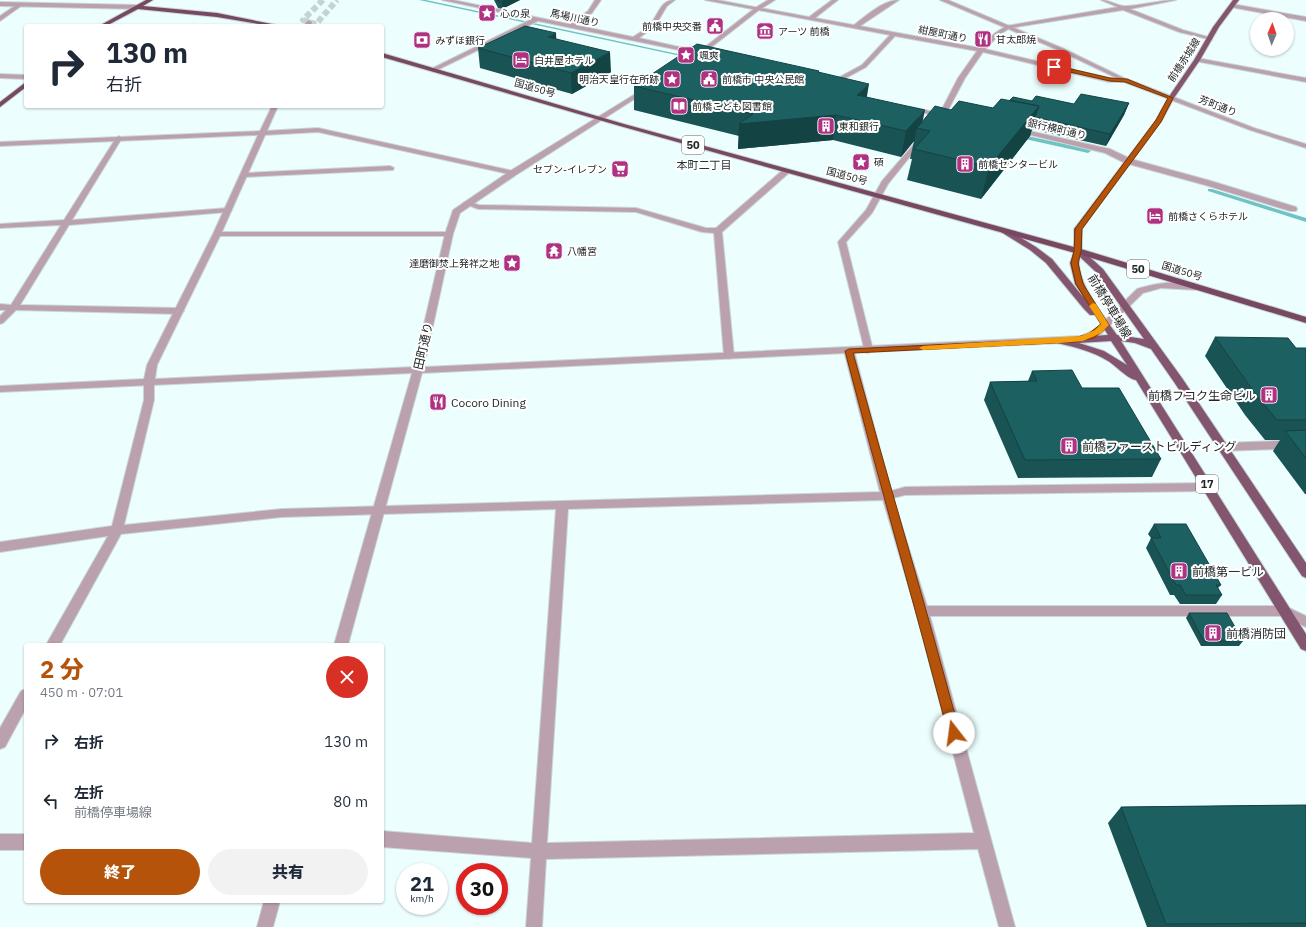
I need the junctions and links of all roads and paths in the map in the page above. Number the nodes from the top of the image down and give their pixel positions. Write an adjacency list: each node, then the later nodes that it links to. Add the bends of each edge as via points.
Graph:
1 (77, 0): 16 (street)
2 (150, 0): 16 (highway)
3 (445, 0): 22 (street, 馬場川通り)
4 (598, 0): 25 (street, via 590,12)
5 (672, 0): 29 (street, via 665,5 653,25)
6 (708, 0): 18 (street, 紺屋町通り)
7 (772, 0): 18 (street)
8 (835, 0): 19 (street)
9 (896, 0): 26 (street)
10 (943, 0): 27 (street)
11 (1104, 0): 17 (street)
12 (1173, 0): 17 (street)
13 (1234, 3): 21 (street); 30 (main road, 前橋赤城線)
14 (0, 4): 15 (street)
15 (21, 4): 16 (street); 20 (street)
16 (137, 7): 23 (highway); 24 (highway, via 217,15)
17 (1124, 8): 27 (street); 30 (street, via 1181,31)
18 (757, 9): 19 (street, 紺屋町通り); 32 (street)
19 (811, 18): 26 (street, 紺屋町通り)
20 (0, 19)
21 (1306, 19)
22 (532, 22): 25 (street, 馬場川通り); 37 (street)
23 (106, 24)
24 (268, 24)
25 (570, 26): 29 (street, 馬場川通り)
26 (856, 26): 28 (street, 紺屋町通り)
27 (1008, 27): 31 (street); 40 (street)
28 (894, 34): 31 (street, 紺屋町通り); 44 (street, via 864,66 825,84)
29 (634, 39): 32 (street, 馬場川通り)
30 (1210, 39): 36 (main road, 前橋赤城線)
31 (982, 50): 40 (street, 紺屋町通り, via 1110,80); 49 (street, via 960,80)
32 (701, 53): 33 (street); 35 (street)
33 (709, 54)
34 (384, 56): 37 (highway, 国道50号 / 50)
35 (693, 58)
36 (1197, 60): 41 (street); 45 (main road, 前橋赤城線)
37 (433, 70): 51 (highway, 国道50号 / 50)
38 (0, 76): 39 (street)
39 (24, 77)
40 (1125, 80): 45 (street, 芳町通り)
41 (1306, 80)
42 (24, 86): 46 (highway)
43 (649, 88): 51 (street, 田町通り)
44 (835, 88)
45 (1171, 98): 56 (street, 芳町通り, via 1252,129); 57 (main road, 前橋赤城線, via 1159,120)
46 (0, 105)
47 (274, 108): 53 (street)
48 (904, 108): 49 (street)
49 (942, 115): 50 (street); 62 (street, via 885,183)
50 (956, 118)
51 (601, 119): 59 (highway, 国道50号 / 50); 60 (street, 田町通り)
52 (1009, 128): 57 (street, 銀行横町通り, via 1107,151)
53 (264, 133): 54 (street); 60 (street, via 318,130); 61 (street)
54 (119, 138): 55 (street); 66 (street)
55 (0, 144)
56 (1306, 146)
57 (1128, 161): 64 (street, 銀行横町通り); 72 (main road, 前橋赤城線, via 1078,229)
58 (390, 168): 61 (street)
59 (788, 171): 62 (highway, 国道50号 / 50); 68 (street)
60 (513, 173): 63 (street, 田町通り)
61 (244, 175): 65 (street)
62 (879, 196): 69 (highway, 国道50号 / 50); 85 (street, via 842,242)
63 (467, 203): 68 (street, via 478,207 636,210 705,230); 71 (street, 田町通り, via 456,212)
64 (1293, 209)
65 (228, 210): 66 (street); 70 (street)
66 (66, 223): 67 (street); 76 (street)
67 (0, 226)
68 (718, 231): 87 (street)
69 (1005, 232): 72 (highway, 国道50号 / 50); 80 (main road, via 1022,241 1049,262 1081,302)
70 (217, 234): 71 (street); 77 (street)
71 (449, 234): 88 (street, 田町通り)
72 (1078, 251): 73 (highway, 国道50号 / 50); 74 (main road, 前橋停車場線, via 1100,271); 80 (main road, 前橋停車場線 / 17, via 1074,263 1079,284)
73 (1198, 287): 74 (street, via 1148,287); 78 (highway, 国道50号 / 50)
74 (1124, 305): 80 (street); 84 (main road, 前橋停車場線)
75 (0, 307): 76 (street)
76 (14, 307): 77 (street); 79 (street)
77 (180, 311): 89 (street, via 152,365)
78 (1306, 320)
79 (0, 321)
80 (1105, 325): 81 (main road, 前橋停車場線 / 17); 82 (street, via 1091,336)
81 (1115, 339): 82 (main road); 84 (main road, via 1139,341); 91 (main road, 前橋停車場線 / 17)
82 (1074, 340): 83 (street)
83 (1060, 341): 85 (street); 91 (main road, via 1092,350 1114,360)
84 (1155, 348): 93 (main road, 前橋停車場線)
85 (868, 350): 86 (street)
86 (849, 351): 87 (street); 95 (street)
87 (729, 356): 88 (street)
88 (418, 370): 89 (street); 97 (street, 田町通り)
89 (149, 382): 90 (street); 98 (street, via 149,400)
90 (0, 389)
91 (1148, 390): 94 (main road, 前橋停車場線 / 17)
92 (1306, 444): 93 (street)
93 (1222, 447): 100 (main road, 前橋停車場線)
94 (1209, 487): 95 (street, via 905,490); 102 (main road, 前橋停車場線 / 17)
95 (887, 496): 96 (street); 101 (street)
96 (562, 505): 97 (street); 113 (street)
97 (378, 510): 98 (street, via 282,513); 105 (street, 田町通り)
98 (117, 530): 99 (street); 104 (street)
99 (0, 547)
100 (1306, 573)
101 (922, 610): 102 (street); 110 (street)
102 (1285, 612): 103 (street); 106 (main road, 前橋停車場線 / 17)
103 (1306, 622)
104 (55, 643)
105 (342, 643)
106 (1306, 645)
107 (24, 699): 108 (street)
108 (0, 742)
109 (384, 839): 113 (street)
110 (983, 841): 113 (street); 117 (street)
111 (0, 842): 112 (street)
112 (24, 842)
113 (540, 851): 116 (street)
114 (271, 903): 115 (street)
115 (265, 927)
116 (534, 927)
117 (1007, 927)

